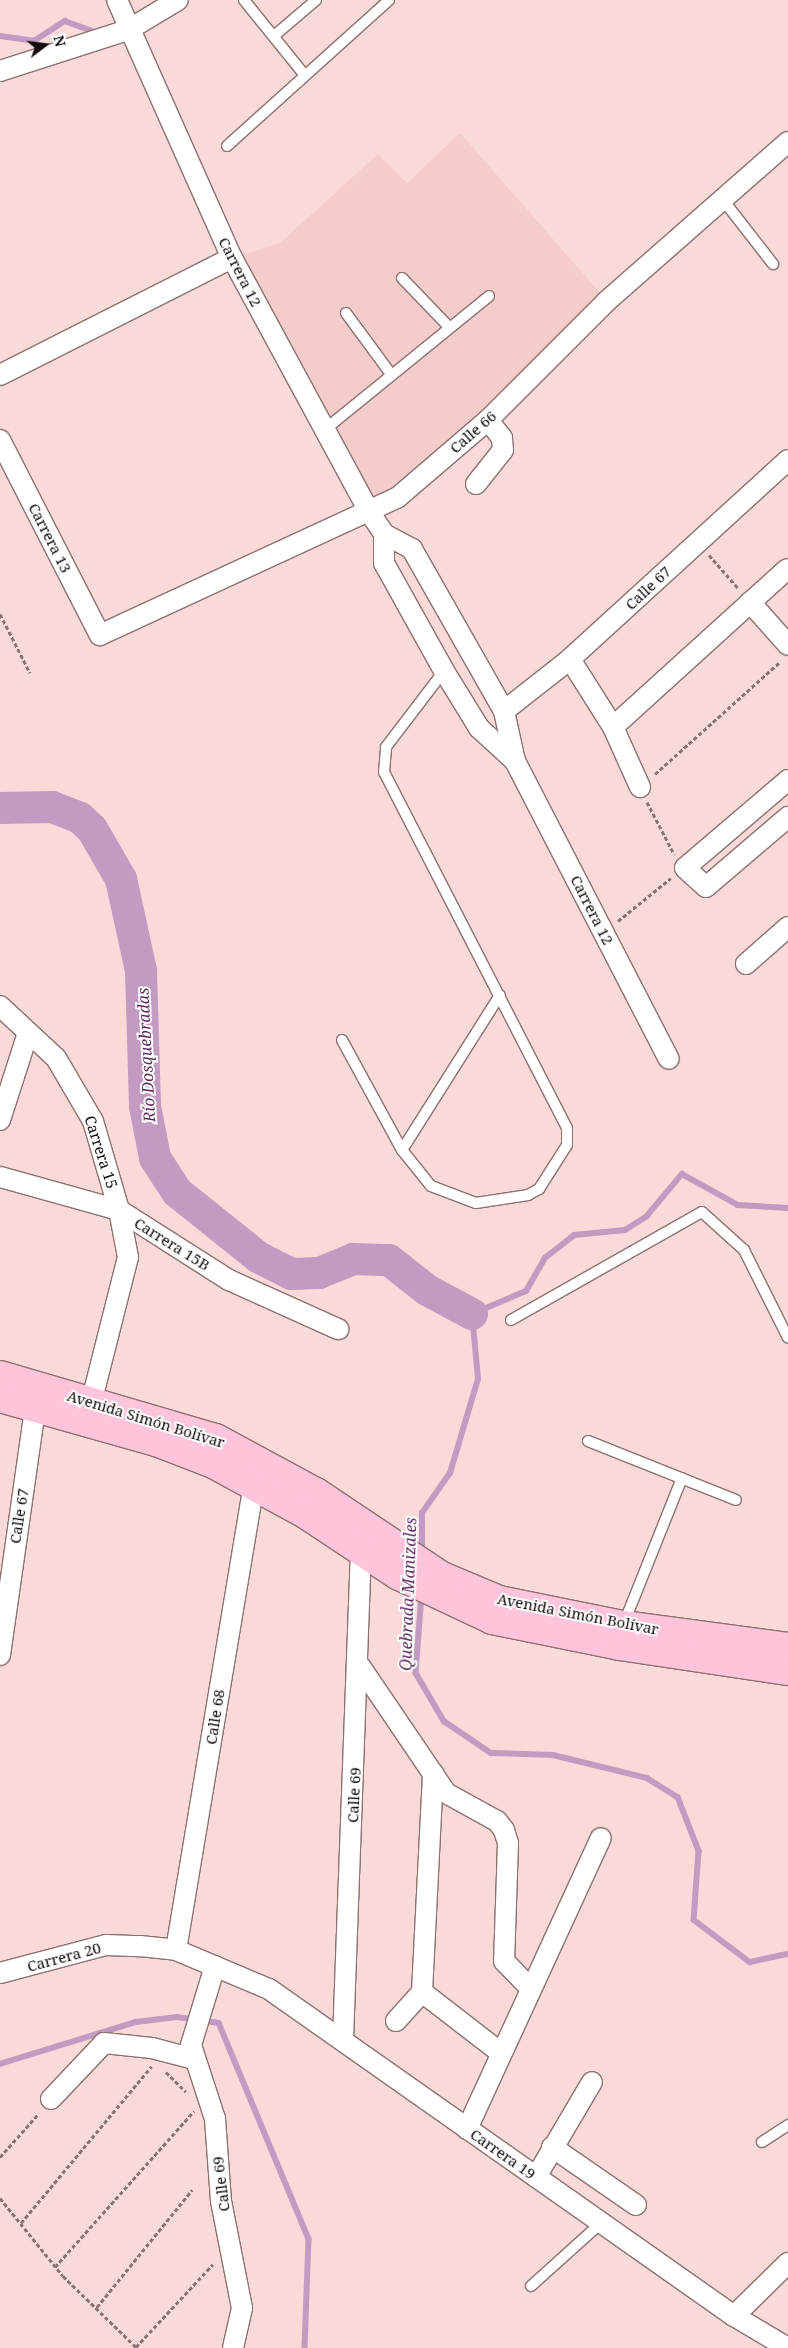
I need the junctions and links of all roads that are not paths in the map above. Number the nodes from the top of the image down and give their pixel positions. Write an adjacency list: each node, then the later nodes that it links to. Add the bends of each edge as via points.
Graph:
1 (117, 0): 6 (street, Carrera 12)
2 (178, 0): 6 (street)
3 (244, 0): 7 (lane)
4 (316, 0): 7 (lane)
5 (389, 0): 9 (lane)
6 (128, 30): 8 (street); 13 (street, Carrera 12)
7 (275, 35): 9 (lane)
8 (0, 70)
9 (303, 73): 10 (lane)
10 (227, 146)
11 (786, 149): 12 (street, Calle 66)
12 (724, 201): 14 (lane); 21 (street, Calle 66, via 608,301)
13 (232, 258): 20 (street); 22 (street, Carrera 12)
14 (773, 264)
15 (402, 278): 18 (lane)
16 (489, 296): 18 (lane)
17 (346, 313): 19 (lane)
18 (449, 328): 19 (lane)
19 (391, 374): 22 (lane)
20 (0, 376)
21 (488, 420): 25 (street, via 502,438 503,450); 26 (street, Calle 66, via 397,498)
22 (323, 431): 26 (street, Carrera 12)
23 (0, 440): 30 (street, Carrera 13)
24 (788, 460): 32 (street, Calle 67)
25 (476, 484)
26 (370, 513): 27 (street, Carrera 12); 30 (street, Calle 66)
27 (384, 534): 33 (street, Carrera 12, via 384,563); 34 (street, Carrera 12, via 412,549)
28 (787, 569): 29 (street)
29 (750, 602): 31 (street); 35 (street)
30 (100, 635)
31 (788, 645)
32 (570, 660): 34 (street, Calle 67); 35 (street)
33 (444, 671): 36 (street, Carrera 12, via 479,728); 42 (lane, via 386,747 384,772)
34 (504, 712): 36 (street, Carrera 12)
35 (613, 727): 38 (street)
36 (515, 761): 46 (street, Carrera 12)
37 (788, 780): 39 (street, via 685,868 706,887)
38 (640, 787)
39 (788, 817)
40 (788, 927): 41 (street)
41 (746, 964)
42 (500, 995): 48 (lane); 48 (lane, via 567,1128 567,1145 539,1189 528,1196 476,1203 431,1186)
43 (0, 1006): 44 (street, Carrera 15)
44 (28, 1033): 47 (street); 50 (street, Carrera 15, via 56,1058 93,1121)
45 (342, 1040): 48 (lane)
46 (668, 1059)
47 (0, 1120)
48 (402, 1150)
49 (0, 1177): 50 (street, Carrera 15B)
50 (119, 1210): 52 (street, Carrera 15B, via 228,1280); 56 (street, via 128,1257)
51 (511, 1320): 53 (lane, via 702,1212 744,1250)
52 (338, 1329)
53 (788, 1338)
54 (0, 1375): 56 (main road, Avenida Simón Bolívar)
55 (0, 1398): 57 (main road, Avenida Simón Bolívar)
56 (91, 1403): 63 (main road, Avenida Simón Bolívar, via 216,1438 263,1460)
57 (35, 1408): 60 (main road, Avenida Simón Bolívar, via 156,1442); 65 (street, Calle 67)
58 (588, 1441): 59 (lane)
59 (682, 1478): 61 (lane); 66 (lane)
60 (254, 1483): 62 (main road, Avenida Simón Bolívar); 74 (street, Calle 68)
61 (736, 1500)
62 (361, 1551): 63 (main road, Avenida Simón Bolívar); 70 (street, Calle 69)
63 (402, 1566): 64 (main road, Avenida Simón Bolívar)
64 (441, 1588): 66 (main road, Avenida Simón Bolívar); 68 (main road, Avenida Simón Bolívar, via 492,1620)
65 (2, 1608): 69 (street, Calle 67)
66 (623, 1625): 68 (main road, Avenida Simón Bolívar)
67 (788, 1647): 68 (main road, Avenida Simón Bolívar)
68 (748, 1654): 71 (main road, Avenida Simón Bolívar)
69 (0, 1655)
70 (360, 1666): 72 (street); 80 (street, Calle 69)
71 (788, 1671)
72 (433, 1773): 77 (street, via 446,1793 498,1821 504,1830 508,1843 504,1961); 78 (street)
73 (601, 1838): 77 (street)
74 (176, 1950): 75 (street, Carrera 20, via 106,1945); 76 (street, Carrera 20)
75 (0, 1973)
76 (212, 1973): 80 (street, Carrera 19, via 269,1989); 82 (street, Calle 69, via 194,2031)
77 (530, 1988): 81 (street)
78 (422, 1992): 79 (street); 81 (street)
79 (396, 2022)
80 (343, 2040): 86 (street, Carrera 19)
81 (501, 2053): 86 (street)
82 (194, 2059): 84 (street, via 152,2048 104,2043); 95 (street, Calle 69, via 215,2119 221,2201 242,2308)
83 (592, 2082): 88 (street)
84 (51, 2099)
85 (788, 2125): 87 (lane)
86 (467, 2128): 89 (street, Carrera 19)
87 (762, 2142)
88 (552, 2147): 89 (street); 90 (street)
89 (536, 2176): 91 (street, Carrera 19)
90 (636, 2205)
91 (601, 2223): 93 (lane); 94 (street, Carrera 19)
92 (788, 2263): 94 (street)
93 (531, 2286)
94 (734, 2316): 96 (street, Carrera 19)
95 (233, 2348)
96 (788, 2348)

